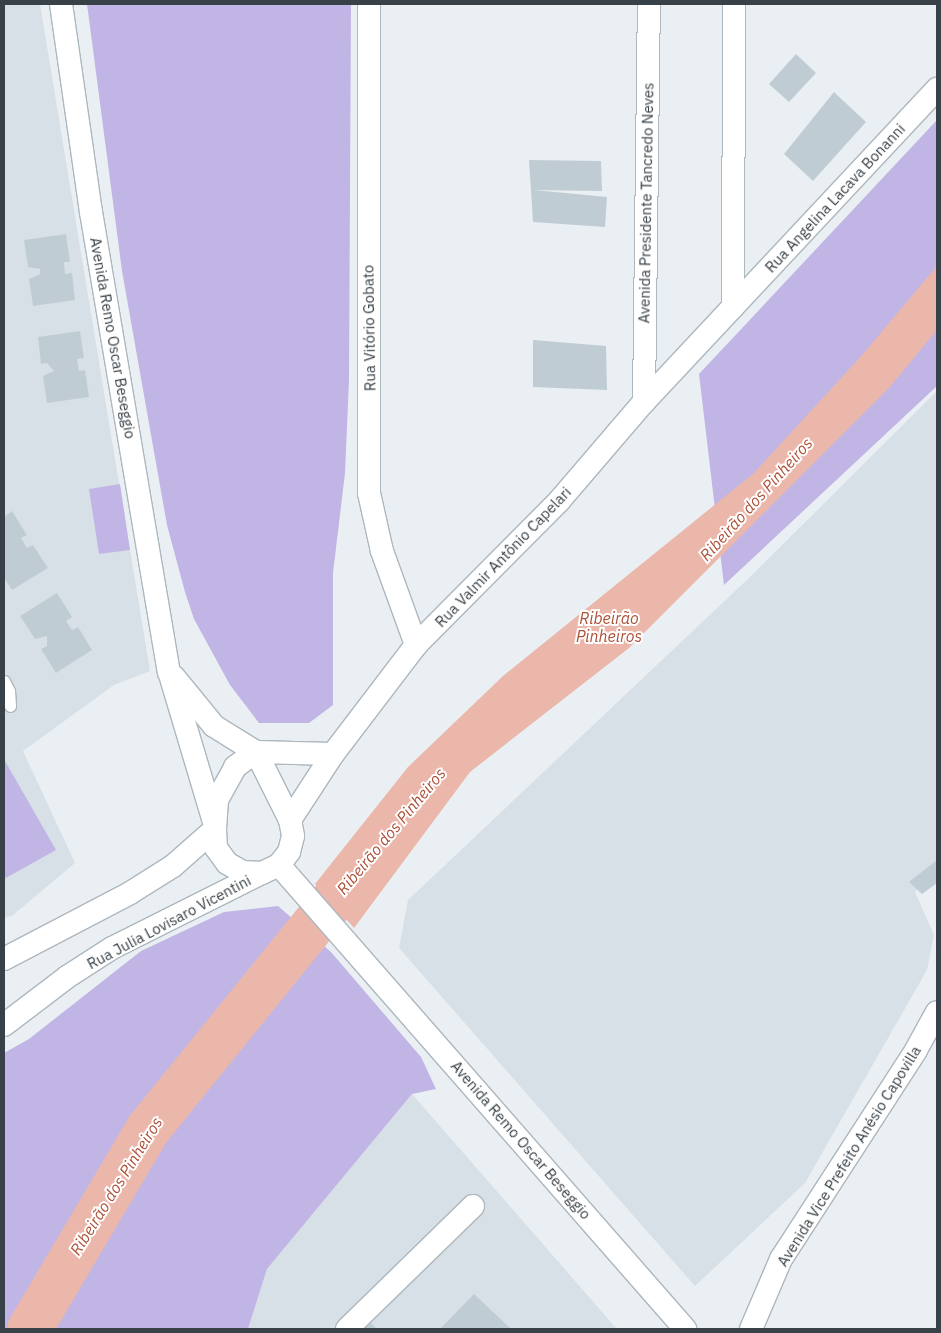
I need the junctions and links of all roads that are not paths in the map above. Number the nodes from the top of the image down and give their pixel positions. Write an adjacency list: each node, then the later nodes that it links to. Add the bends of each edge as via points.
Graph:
1 (61, 4): 9 (street, Avenida Remo Oscar Beseggio, via 91,212)
2 (368, 4): 8 (street, Rua Vitório Gobato, via 369,493 382,551)
3 (649, 4): 7 (street, Avenida Presidente Tancredo Neves)
4 (734, 4): 6 (street)
5 (937, 89): 6 (street, Rua Angelina Lacava Bonanni)
6 (733, 307): 7 (street, Rua Valmir Antônio Capelari)
7 (644, 402): 8 (street, Rua Valmir Antônio Capelari, via 559,501)
8 (416, 645): 13 (street, Rua Valmir Antônio Capelari)
9 (169, 671): 12 (street, Avenida Remo Oscar Beseggio, via 214,726); 15 (street, Avenida Remo Oscar Beseggio)
10 (4, 681): 11 (lane, via 9,691)
11 (10, 706)
12 (256, 752): 13 (street); 14 (street); 15 (street, via 235,767 217,800)
13 (333, 754): 14 (street, Rua Valmir Antônio Capelari)
14 (290, 820): 16 (street, via 293,836 289,852)
15 (215, 827): 16 (street, via 216,848 227,864 243,872); 17 (street, via 173,866 130,893)
16 (271, 869): 19 (street, Rua Julia Lovisaro Vicentini, via 112,948 67,977); 22 (street, Avenida Remo Oscar Beseggio, via 303,892)
17 (4, 959)
18 (937, 1012): 23 (street, Avenida Vice Prefeito Anésio Capovilla, via 916,1050 781,1259)
19 (4, 1025)
20 (473, 1206): 21 (street)
21 (347, 1329)
22 (685, 1329)
23 (751, 1329)

